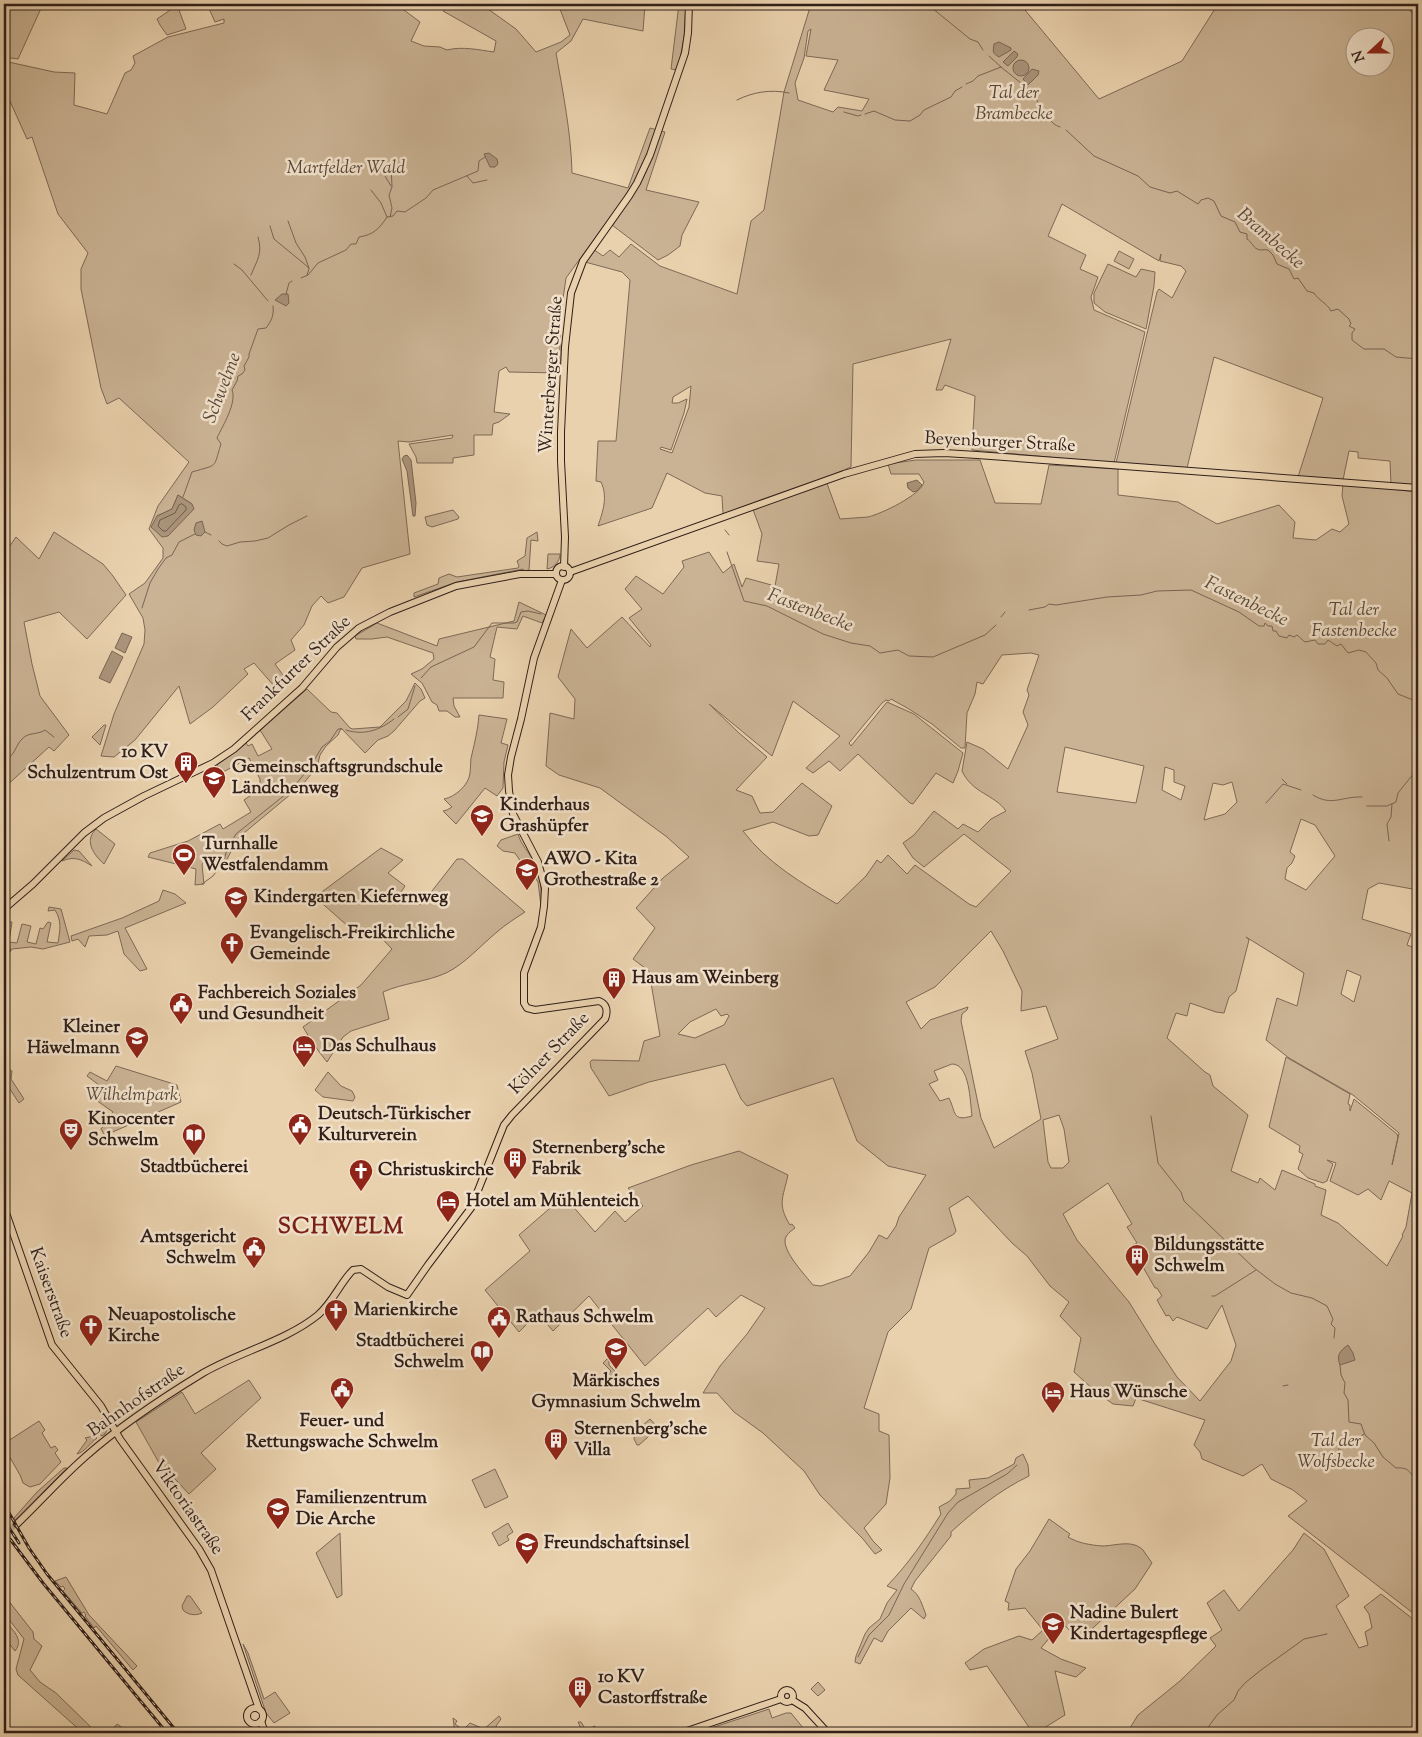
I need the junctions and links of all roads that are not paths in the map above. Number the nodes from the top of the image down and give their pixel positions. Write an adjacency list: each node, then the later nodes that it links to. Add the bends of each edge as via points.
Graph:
1 (689, 4): 3 (main road, Winterberger Straße, via 685,53 650,155 629,196 583,261 571,293 561,432)
2 (1418, 488): 4 (main road, Beyenburger Straße, via 923,453 844,474)
3 (564, 567): 4 (main road); 5 (main road, via 558,568)
4 (570, 572): 6 (main road, via 568,578)
5 (556, 574): 6 (main road); 7 (main road, Frankfurter Straße, via 520,574 460,585 372,621 345,639 302,688 224,756 114,811 79,837)
6 (562, 580): 9 (main road, Kölner Straße, via 534,658 508,775 513,814 538,862 545,888 541,927 524,973 524,996 527,1008 542,1009 596,1001 604,1004 605,1019 504,1126 471,1208 407,1295)
7 (4, 909)
8 (4, 1207): 10 (main road, Kaiserstraße, via 50,1340 101,1406)
9 (356, 1269): 10 (main road, Bahnhofstraße, via 327,1306 310,1321 215,1366)
10 (116, 1432): 11 (main road, Bahnhofstraße, via 75,1465); 12 (main road, Viktoriastraße, via 211,1570)
11 (17, 1524)
12 (252, 1692): 15 (main road, Viktoriastraße); 16 (main road, Viktoriastraße)
13 (781, 1699): 14 (main road, via 786,1702); 14 (main road, via 787,1690 792,1693); 21 (main road)
14 (792, 1700): 22 (main road, via 805,1708)
15 (250, 1710): 16 (main road); 18 (main road, via 247,1717)
16 (259, 1710): 17 (main road)
17 (261, 1721): 18 (main road); 20 (main road)
18 (253, 1724): 19 (main road)
19 (261, 1733)
20 (265, 1733)
21 (681, 1733)
22 (828, 1733)

